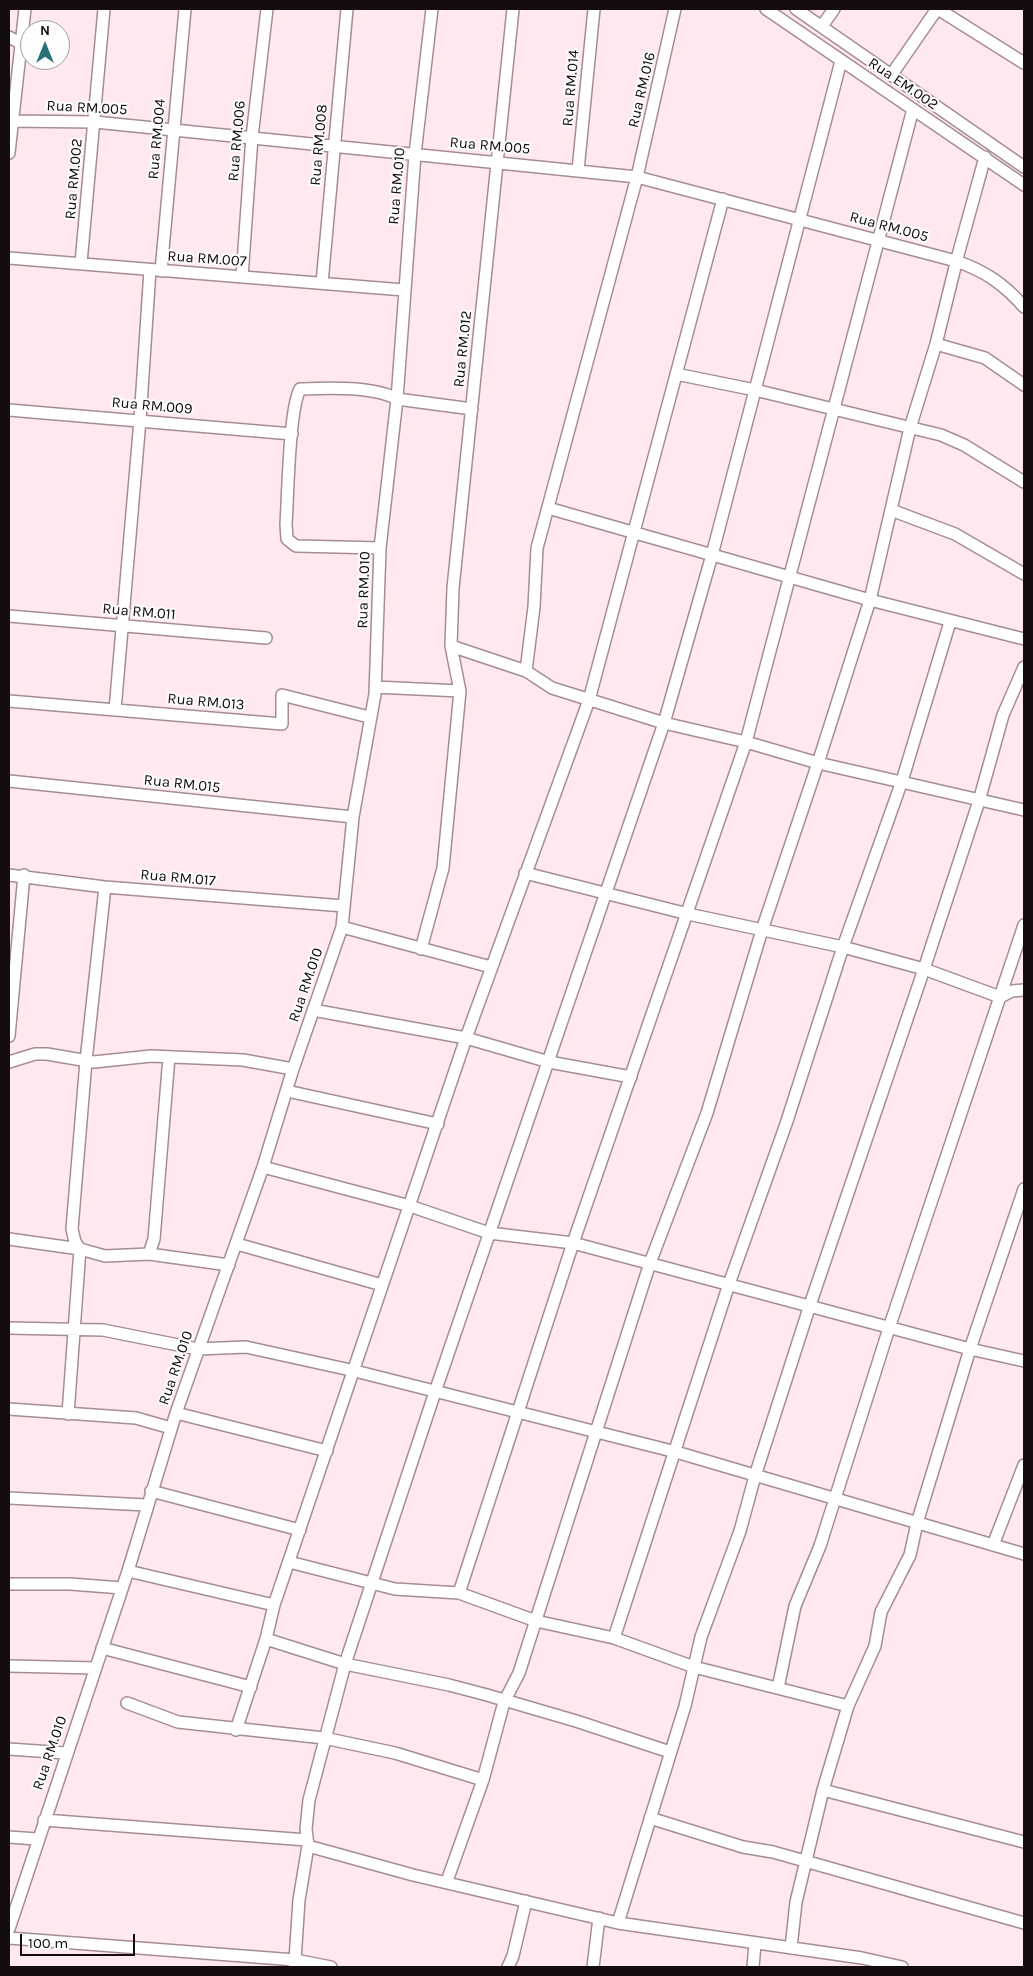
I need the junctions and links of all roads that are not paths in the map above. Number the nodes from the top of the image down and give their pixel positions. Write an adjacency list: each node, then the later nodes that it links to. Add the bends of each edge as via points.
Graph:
1 (104, 9): 20 (street, Rua RM.002)
2 (185, 9): 21 (street, Rua RM.004)
3 (266, 9): 22 (street, Rua RM.006)
4 (347, 9): 23 (street, Rua RM.008)
5 (432, 9): 25 (street, Rua RM.010)
6 (513, 9): 27 (street, Rua RM.012)
7 (594, 9): 29 (street, Rua RM.014)
8 (675, 9): 30 (street, Rua RM.016)
9 (766, 9): 15 (street, Rua EM.002)
10 (796, 9): 13 (street, Rua EM.002)
11 (834, 9): 13 (street)
12 (938, 9): 16 (street); 17 (street)
13 (822, 26): 17 (street, Rua EM.002)
14 (20, 59): 19 (street)
15 (841, 61): 18 (street, Rua EM.002); 33 (street)
16 (1024, 63)
17 (892, 74): 28 (street, Rua EM.002)
18 (913, 109): 26 (street, Rua EM.002); 34 (street)
19 (12, 121): 20 (street, Rua RM.005); 24 (street)
20 (94, 122): 21 (street, Rua RM.005); 37 (street, Rua RM.002)
21 (173, 130): 22 (street, Rua RM.005); 38 (street, Rua RM.004)
22 (252, 137): 23 (street, Rua RM.005); 39 (street, Rua RM.006)
23 (333, 146): 25 (street, Rua RM.005); 40 (street, Rua RM.008)
24 (9, 153)
25 (415, 154): 27 (street, Rua RM.005); 41 (street, Rua RM.010)
26 (985, 157): 31 (street, Rua EM.002); 36 (street)
27 (498, 162): 29 (street, Rua RM.005); 48 (street, Rua RM.012)
28 (1024, 167)
29 (578, 170): 30 (street, Rua RM.005)
30 (637, 177): 32 (street, Rua RM.005); 55 (street, Rua RM.016)
31 (1024, 184)
32 (723, 199): 33 (street, Rua RM.005); 44 (street)
33 (800, 218): 34 (street, Rua RM.005); 46 (street)
34 (878, 239): 36 (street, Rua RM.005); 49 (street)
35 (9, 258): 37 (street, Rua RM.007)
36 (956, 261): 42 (street, Rua RM.005, via 995,278); 43 (street)
37 (81, 263): 38 (street, Rua RM.007)
38 (156, 270): 39 (street, Rua RM.007); 51 (street, Rua RM.004)
39 (242, 277): 40 (street, Rua RM.007)
40 (322, 283): 41 (street, Rua RM.007)
41 (404, 290): 47 (street, Rua RM.010)
42 (1024, 307)
43 (936, 344): 45 (street, via 985,358); 52 (street)
44 (676, 374): 46 (street); 57 (street)
45 (1024, 385)
46 (755, 390): 49 (street); 59 (street)
47 (398, 399): 48 (street); 53 (street, via 388,394 328,388 300,389 296,396); 58 (street, Rua RM.010)
48 (472, 409): 68 (street, Rua RM.012, via 453,588)
49 (833, 409): 52 (street); 61 (street)
50 (9, 410): 51 (street, Rua RM.009)
51 (140, 420): 53 (street, Rua RM.009); 65 (street, Rua RM.004)
52 (910, 428): 54 (street, via 941,435 964,445); 56 (street)
53 (292, 434): 58 (street, via 287,539 296,546)
54 (1024, 482)
55 (548, 508): 57 (street); 70 (street, Rua RM.016, via 537,548)
56 (891, 510): 60 (street, via 954,534); 62 (street)
57 (635, 533): 59 (street); 73 (street)
58 (380, 548): 71 (street, Rua RM.010)
59 (712, 555): 61 (street); 77 (street)
60 (1024, 574)
61 (792, 576): 62 (street); 78 (street)
62 (870, 600): 64 (street); 79 (street)
63 (9, 616): 65 (street, Rua RM.011)
64 (950, 622): 67 (street); 81 (street)
65 (122, 626): 66 (street, Rua RM.011); 75 (street, Rua RM.004)
66 (266, 638)
67 (1024, 639)
68 (451, 646): 70 (street); 72 (street, Rua RM.012)
69 (1024, 667): 82 (street, via 1003,715)
70 (526, 671): 73 (street, via 552,688)
71 (375, 687): 72 (street); 76 (street, Rua RM.010)
72 (460, 691): 96 (street, Rua RM.012, via 443,868)
73 (590, 700): 77 (street); 85 (street)
74 (9, 701): 75 (street, Rua RM.013)
75 (115, 710): 76 (street, Rua RM.013, via 282,724 282,696)
76 (369, 717): 84 (street, Rua RM.010)
77 (664, 723): 78 (street); 89 (street)
78 (746, 742): 79 (street); 91 (street)
79 (818, 763): 81 (street); 94 (street)
80 (9, 781): 84 (street, Rua RM.015)
81 (902, 781): 82 (street); 95 (street)
82 (979, 801): 83 (street); 98 (street)
83 (1024, 810)
84 (353, 817): 90 (street, Rua RM.010)
85 (525, 873): 89 (street); 97 (street)
86 (9, 874): 87 (street, Rua RM.017)
87 (24, 875): 88 (street, Rua RM.017); 102 (street)
88 (105, 887): 90 (street, Rua RM.017); 105 (street)
89 (604, 895): 91 (street); 107 (street)
90 (344, 906): 93 (street, Rua RM.010)
91 (688, 914): 94 (street); 109 (street)
92 (1024, 925): 100 (street)
93 (342, 927): 96 (street); 101 (street, Rua RM.010)
94 (762, 930): 95 (street); 123 (street, via 707,1113)
95 (843, 946): 98 (street); 125 (street, via 786,1124)
96 (421, 949): 97 (street)
97 (491, 967): 103 (street)
98 (924, 969): 100 (street); 127 (street)
99 (1024, 990): 100 (street)
100 (1000, 997): 128 (street)
101 (313, 1010): 103 (street); 108 (street, Rua RM.010)
102 (9, 1036)
103 (466, 1038): 107 (street); 111 (street)
104 (169, 1057): 105 (street); 108 (street, via 242,1060); 122 (street, via 154,1239)
105 (86, 1061): 106 (street, via 34,1054); 115 (street)
106 (9, 1062)
107 (549, 1062): 109 (street); 116 (street)
108 (293, 1068): 110 (street, Rua RM.010)
109 (631, 1077): 118 (street)
110 (287, 1092): 111 (street); 112 (street, Rua RM.010)
111 (438, 1124): 114 (street)
112 (263, 1167): 114 (street); 120 (street, Rua RM.010)
113 (1024, 1189): 132 (street)
114 (410, 1206): 116 (street); 126 (street)
115 (72, 1229): 119 (street); 121 (street)
116 (489, 1233): 118 (street); 135 (street)
117 (9, 1239): 119 (street)
118 (574, 1243): 123 (street); 137 (street)
119 (51, 1244): 121 (street)
120 (237, 1244): 124 (street, Rua RM.010); 126 (street)
121 (80, 1249): 122 (street, via 105,1256); 130 (street)
122 (149, 1254): 124 (street)
123 (650, 1263): 125 (street); 141 (street)
124 (229, 1264): 131 (street, Rua RM.010)
125 (729, 1284): 127 (street); 143 (street)
126 (382, 1285): 134 (street)
127 (810, 1305): 128 (street); 145 (street)
128 (890, 1325): 132 (street); 148 (street)
129 (9, 1328): 130 (street)
130 (75, 1330): 131 (street, via 103,1330); 139 (street)
131 (198, 1349): 134 (street, via 246,1347); 138 (street, Rua RM.010)
132 (970, 1349): 133 (street); 150 (street)
133 (1024, 1361)
134 (355, 1370): 135 (street); 142 (street)
135 (435, 1392): 137 (street); 156 (street)
136 (9, 1409): 139 (street)
137 (519, 1411): 141 (street); 159 (street)
138 (176, 1413): 140 (street, Rua RM.010); 142 (street)
139 (68, 1414): 140 (street, via 136,1418)
140 (171, 1428): 146 (street, Rua RM.010)
141 (596, 1430): 143 (street); 161 (street)
142 (327, 1451): 151 (street)
143 (676, 1452): 145 (street); 162 (street)
144 (1024, 1465): 152 (street)
145 (755, 1476): 148 (street); 167 (street)
146 (151, 1491): 149 (street, Rua RM.010); 151 (street)
147 (9, 1498): 149 (street)
148 (836, 1499): 150 (street); 170 (street, via 795,1606)
149 (146, 1505): 155 (street, Rua RM.010)
150 (917, 1523): 152 (street); 173 (street, via 910,1555 881,1612 875,1646)
151 (300, 1530): 154 (street)
152 (993, 1544): 153 (street)
153 (1024, 1554)
154 (289, 1562): 156 (street); 160 (street)
155 (128, 1571): 158 (street, Rua RM.010); 160 (street)
156 (372, 1583): 159 (street, via 406,1591); 165 (street)
157 (9, 1584): 158 (street)
158 (122, 1588): 164 (street, Rua RM.010)
159 (459, 1593): 161 (street)
160 (274, 1605): 163 (street)
161 (536, 1622): 162 (street); 171 (street, via 519,1673)
162 (614, 1638): 167 (street)
163 (266, 1640): 165 (street); 169 (street)
164 (102, 1648): 168 (street, Rua RM.010); 169 (street)
165 (345, 1664): 171 (street, via 449,1685); 175 (street)
166 (9, 1666): 168 (street)
167 (694, 1667): 170 (street); 177 (street)
168 (95, 1668): 178 (street, Rua RM.010)
169 (250, 1687): 174 (street)
170 (778, 1688): 173 (street)
171 (504, 1702): 177 (street, via 576,1721); 179 (street)
172 (127, 1703): 174 (street, via 178,1722)
173 (848, 1706): 180 (street)
174 (236, 1730): 175 (street)
175 (324, 1738): 179 (street, via 395,1753); 186 (street, via 309,1800)
176 (9, 1749): 178 (street)
177 (670, 1752): 181 (street)
178 (66, 1753): 182 (street, Rua RM.010)
179 (483, 1780): 188 (street)
180 (823, 1790): 185 (street); 187 (street)
181 (650, 1818): 187 (street); 191 (street)
182 (44, 1820): 184 (street, Rua RM.010); 186 (street)
183 (9, 1837): 184 (street)
184 (37, 1839): 193 (street, Rua RM.010)
185 (1024, 1842)
186 (307, 1843): 188 (street, via 414,1875); 197 (street)
187 (806, 1863): 192 (street); 196 (street, via 796,1902)
188 (448, 1881): 189 (street)
189 (526, 1901): 190 (street); 199 (street)
190 (599, 1918): 191 (street); 200 (street)
191 (618, 1923): 195 (street)
192 (1024, 1923)
193 (9, 1929)
194 (9, 1938): 197 (street)
195 (755, 1944): 196 (street); 201 (street)
196 (791, 1948): 202 (street)
197 (295, 1964): 198 (street)
198 (331, 1967)
199 (508, 1967)
200 (593, 1967)
201 (753, 1967)
202 (902, 1967)

